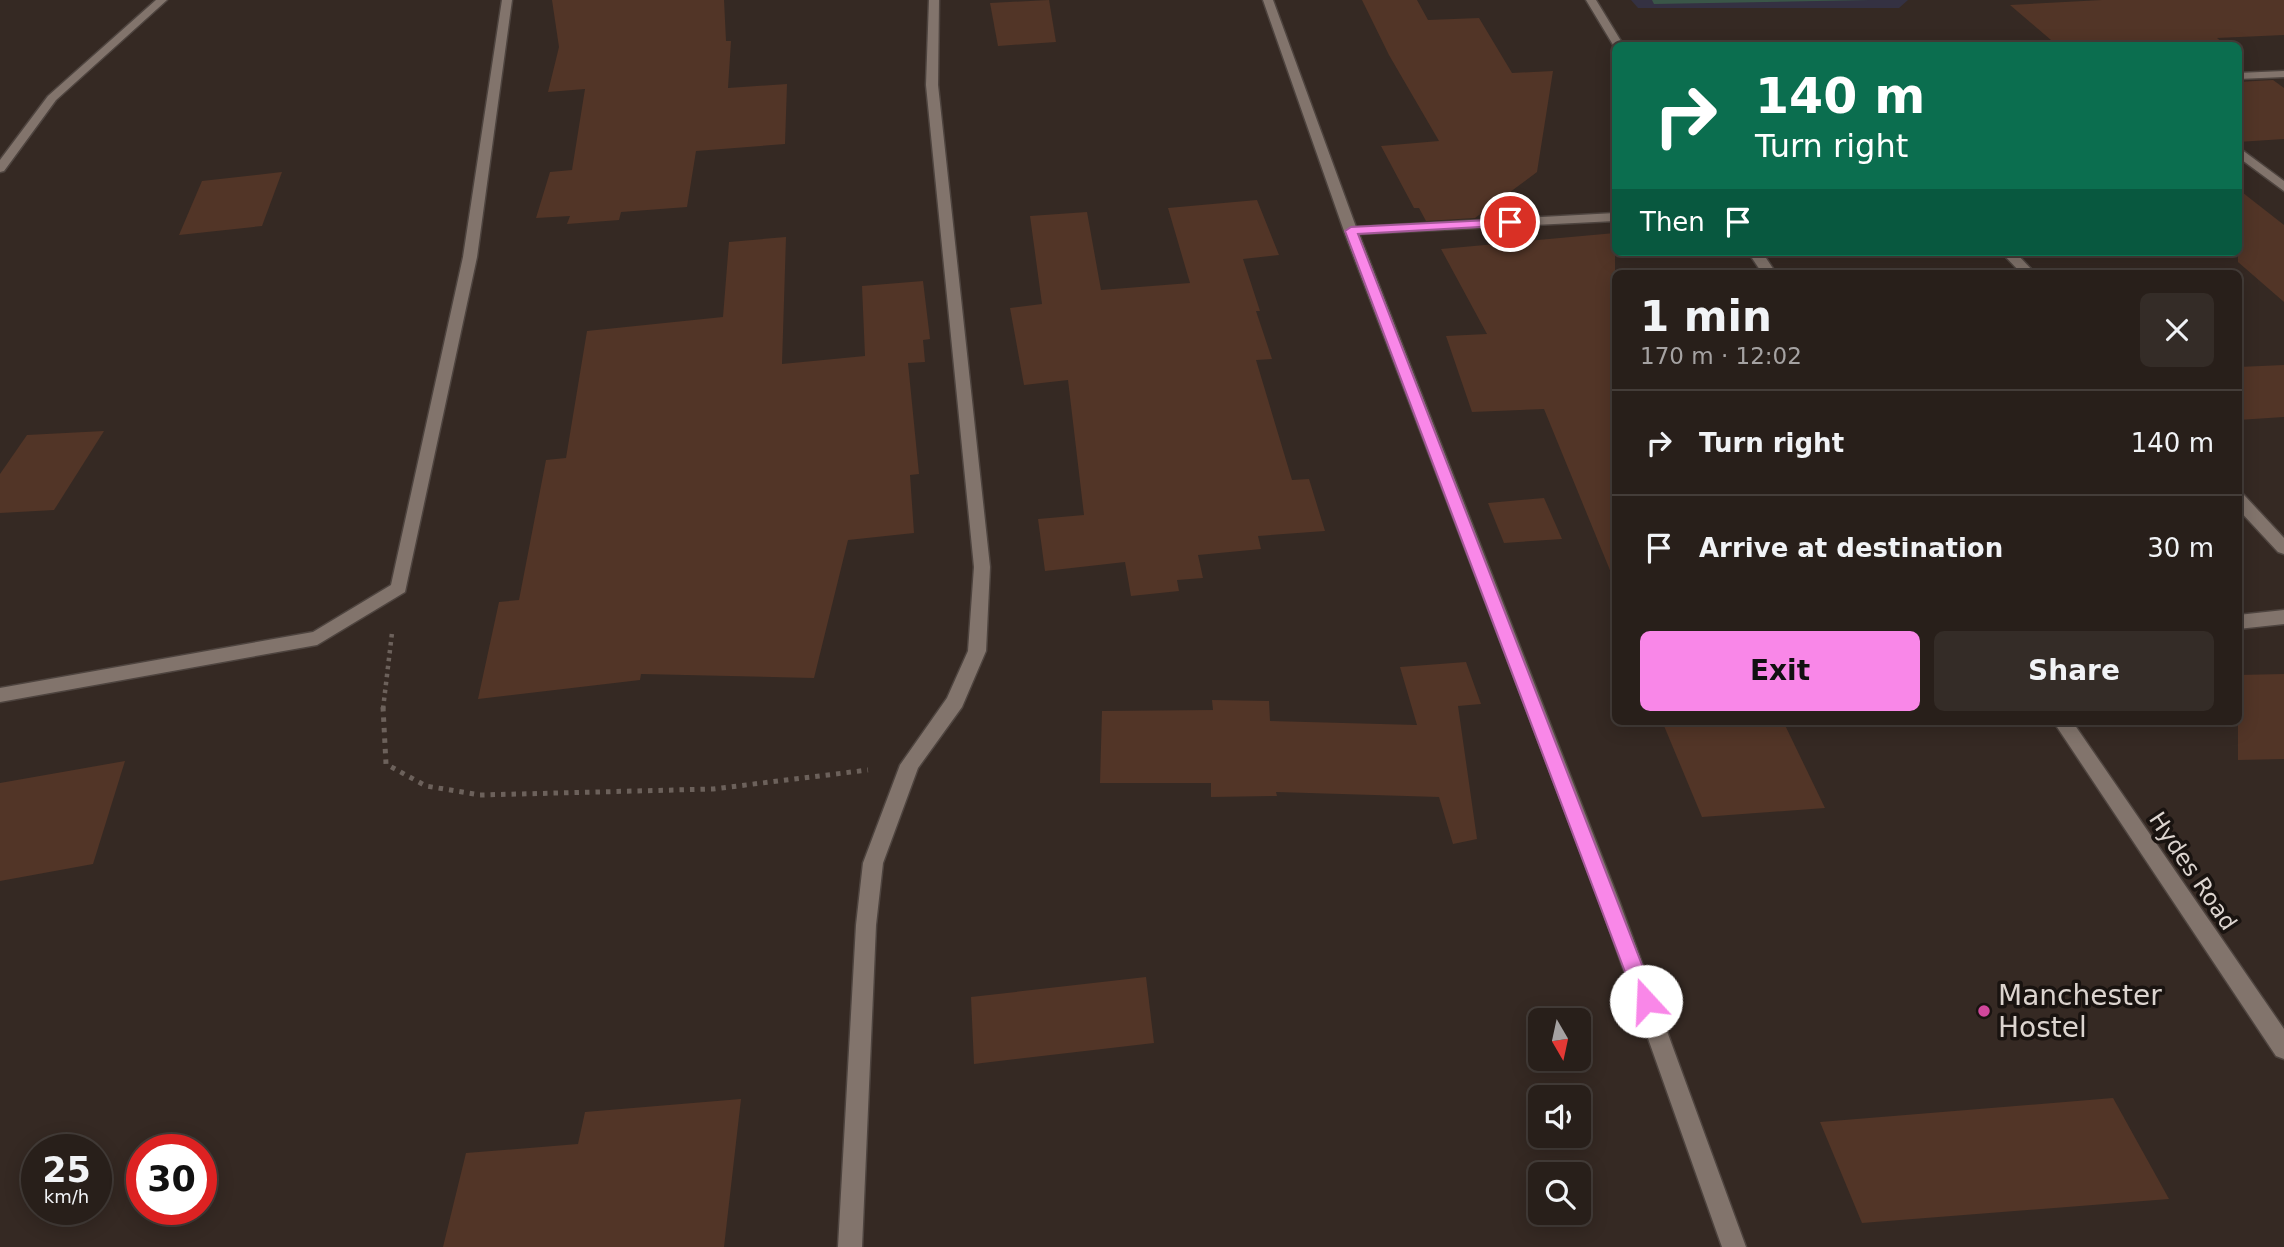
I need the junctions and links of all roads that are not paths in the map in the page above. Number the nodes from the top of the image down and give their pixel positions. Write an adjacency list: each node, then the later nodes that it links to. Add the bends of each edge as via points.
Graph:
1 (162, 0): 10 (street, via 52,98)
2 (508, 0): 20 (street, via 470,257 399,588 317,638)
3 (933, 0): 23 (street, via 932,85 982,567 977,650 955,702 910,765 873,863)
4 (1268, 0): 13 (street)
5 (1591, 0): 6 (street)
6 (1617, 42)
7 (2284, 74): 8 (street)
8 (2242, 76)
9 (2242, 154): 11 (street)
10 (0, 168)
11 (2284, 187)
12 (1612, 216): 13 (street)
13 (1351, 231): 24 (street, via 1610,903)
14 (2012, 256): 15 (street)
15 (2025, 270)
16 (2242, 503): 17 (street)
17 (2284, 548)
18 (2284, 617): 19 (street)
19 (2242, 622)
20 (0, 695)
21 (2065, 725): 22 (street, Hydes Road)
22 (2284, 1048)
23 (850, 1247)
24 (1734, 1247)

